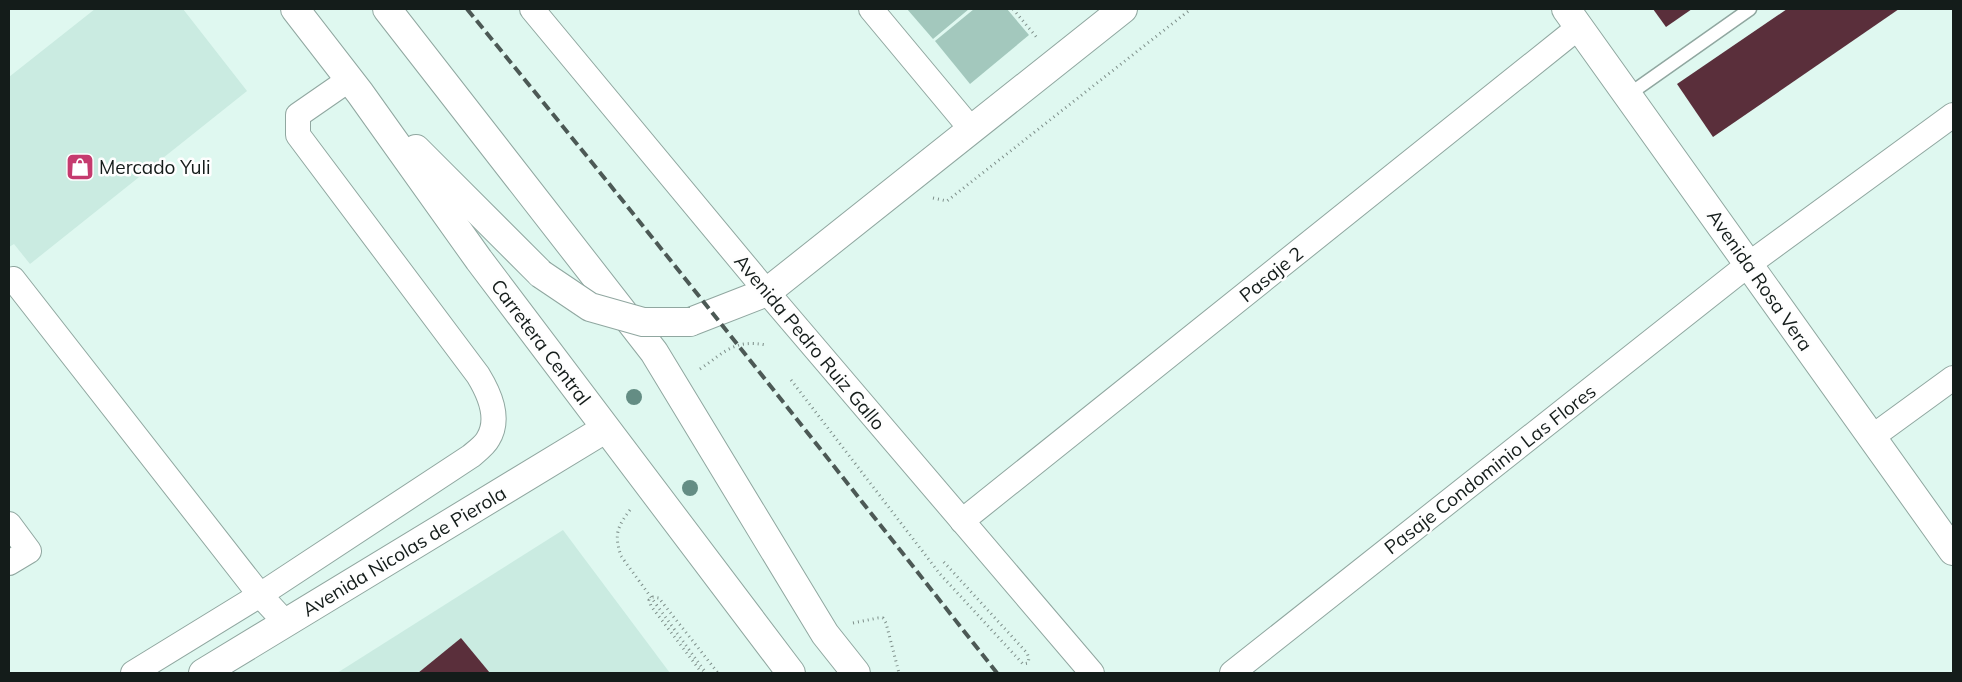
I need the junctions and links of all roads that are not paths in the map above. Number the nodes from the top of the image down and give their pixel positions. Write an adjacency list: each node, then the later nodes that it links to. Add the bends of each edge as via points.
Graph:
1 (295, 9): 8 (main road, Carretera Central)
2 (387, 9): 27 (main road, via 654,352 825,634)
3 (532, 9): 14 (street, Avenida Pedro Ruiz Gallo)
4 (871, 9): 11 (street)
5 (1123, 9): 11 (main road)
6 (1750, 9): 9 (lane)
7 (1573, 18): 9 (main road, Avenida Rosa Vera); 18 (street, Pasaje 2)
8 (355, 86): 14 (main road, bridge, via 541,274 590,308 644,322 690,322); 16 (main road, Carretera Central); 22 (street, via 298,115 298,135 478,375 492,405 493,424 488,439 471,456)
9 (1628, 95): 12 (main road, Avenida Rosa Vera)
10 (1953, 115): 12 (street, Pasaje Condominio Las Flores)
11 (971, 129): 14 (main road)
12 (1749, 264): 17 (main road, Avenida Rosa Vera); 29 (street, Pasaje Condominio Las Flores)
13 (9, 282): 22 (street, via 13,279)
14 (767, 292): 18 (street, Avenida Pedro Ruiz Gallo)
15 (1953, 378): 17 (street)
16 (605, 429): 23 (main road, Avenida Nicolas de Pierola); 26 (main road, Carretera Central)
17 (1872, 438): 20 (main road, Avenida Rosa Vera)
18 (962, 521): 28 (street, Avenida Pedro Ruiz Gallo)
19 (9, 524): 21 (street, via 29,551)
20 (1953, 551)
21 (9, 563)
22 (260, 595): 23 (street); 24 (street)
23 (285, 622): 25 (main road, Avenida Nicolas de Pierola)
24 (133, 673)
25 (203, 673)
26 (790, 673)
27 (856, 673)
28 (1092, 673)
29 (1232, 673)

